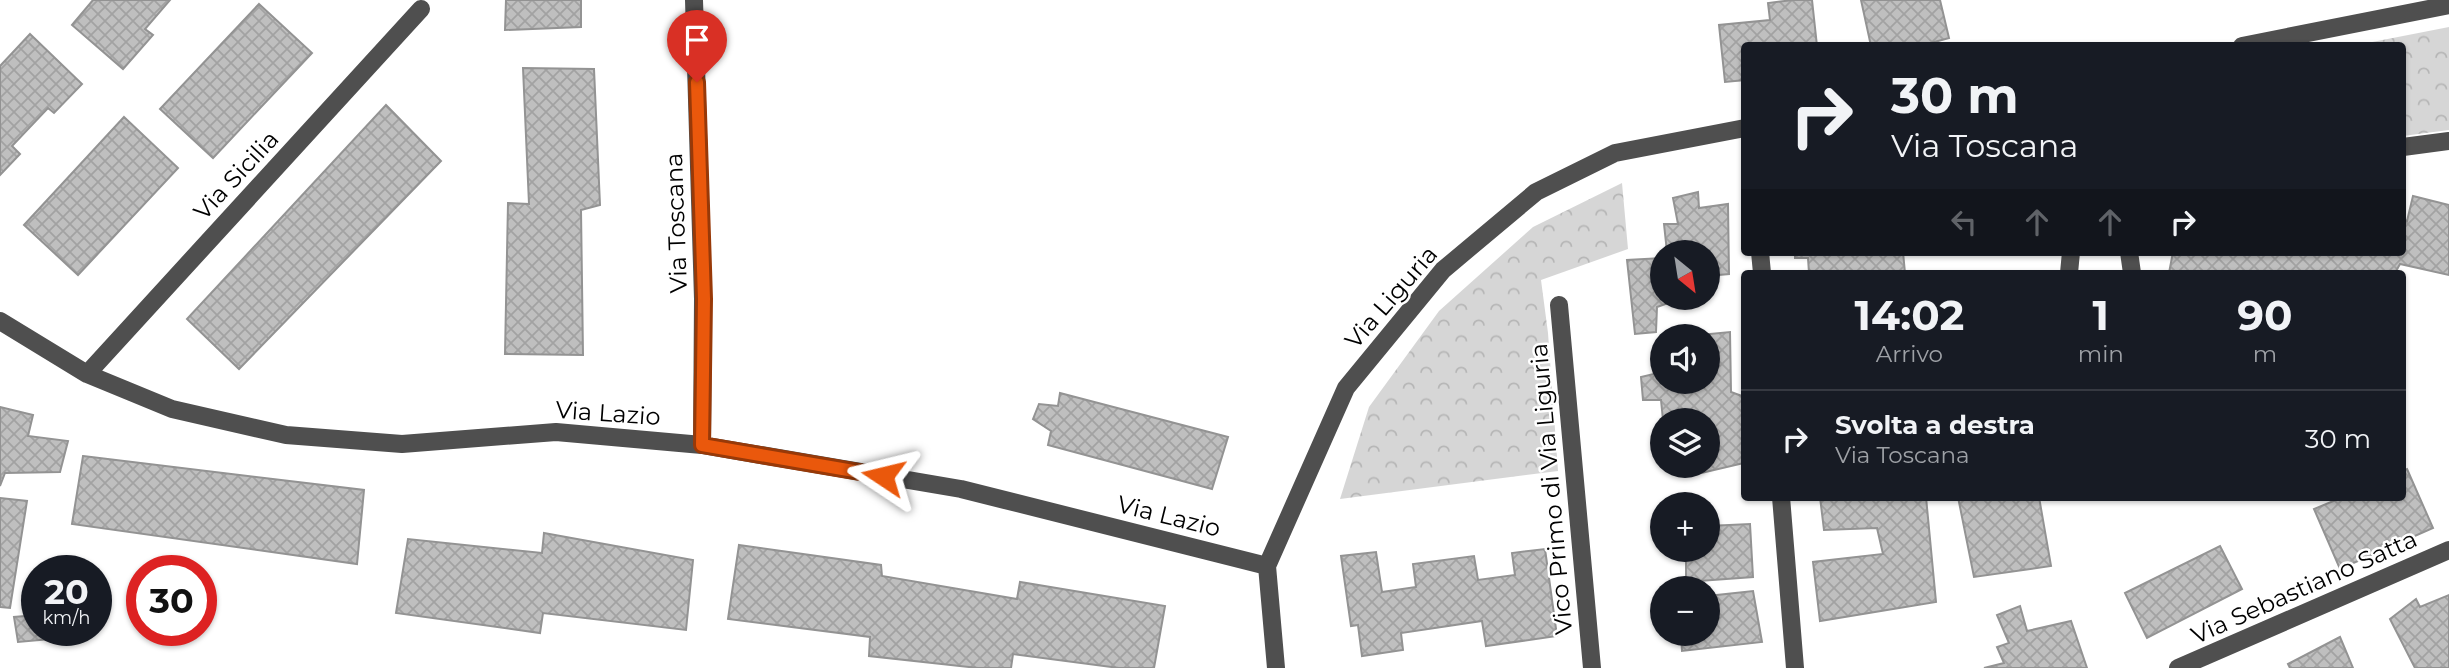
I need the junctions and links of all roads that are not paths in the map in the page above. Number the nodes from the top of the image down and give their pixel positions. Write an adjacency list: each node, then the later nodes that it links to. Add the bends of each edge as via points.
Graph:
1 (694, 0): 11 (street, Via Toscana, via 704,299)
2 (2449, 5): 4 (street)
3 (421, 9): 10 (street, Via Sicilia)
4 (2262, 42)
5 (1741, 129): 14 (street, Via Liguria, via 1615,153 1536,192 1443,270 1346,388)
6 (2449, 141): 7 (street)
7 (2406, 147)
8 (1559, 305): 16 (street, Vico Primo di Via Liguria)
9 (0, 321): 10 (street, Via Lazio)
10 (87, 374): 11 (street, Via Lazio, via 172,409 286,435 402,444 556,432)
11 (702, 445): 14 (street, Via Lazio, via 961,489)
12 (1781, 501): 17 (street)
13 (2449, 550): 18 (street, Via Sebastiano Satta)
14 (1266, 566): 15 (street, Via Liguria)
15 (1276, 668)
16 (1592, 668)
17 (1795, 668)
18 (2178, 668)

